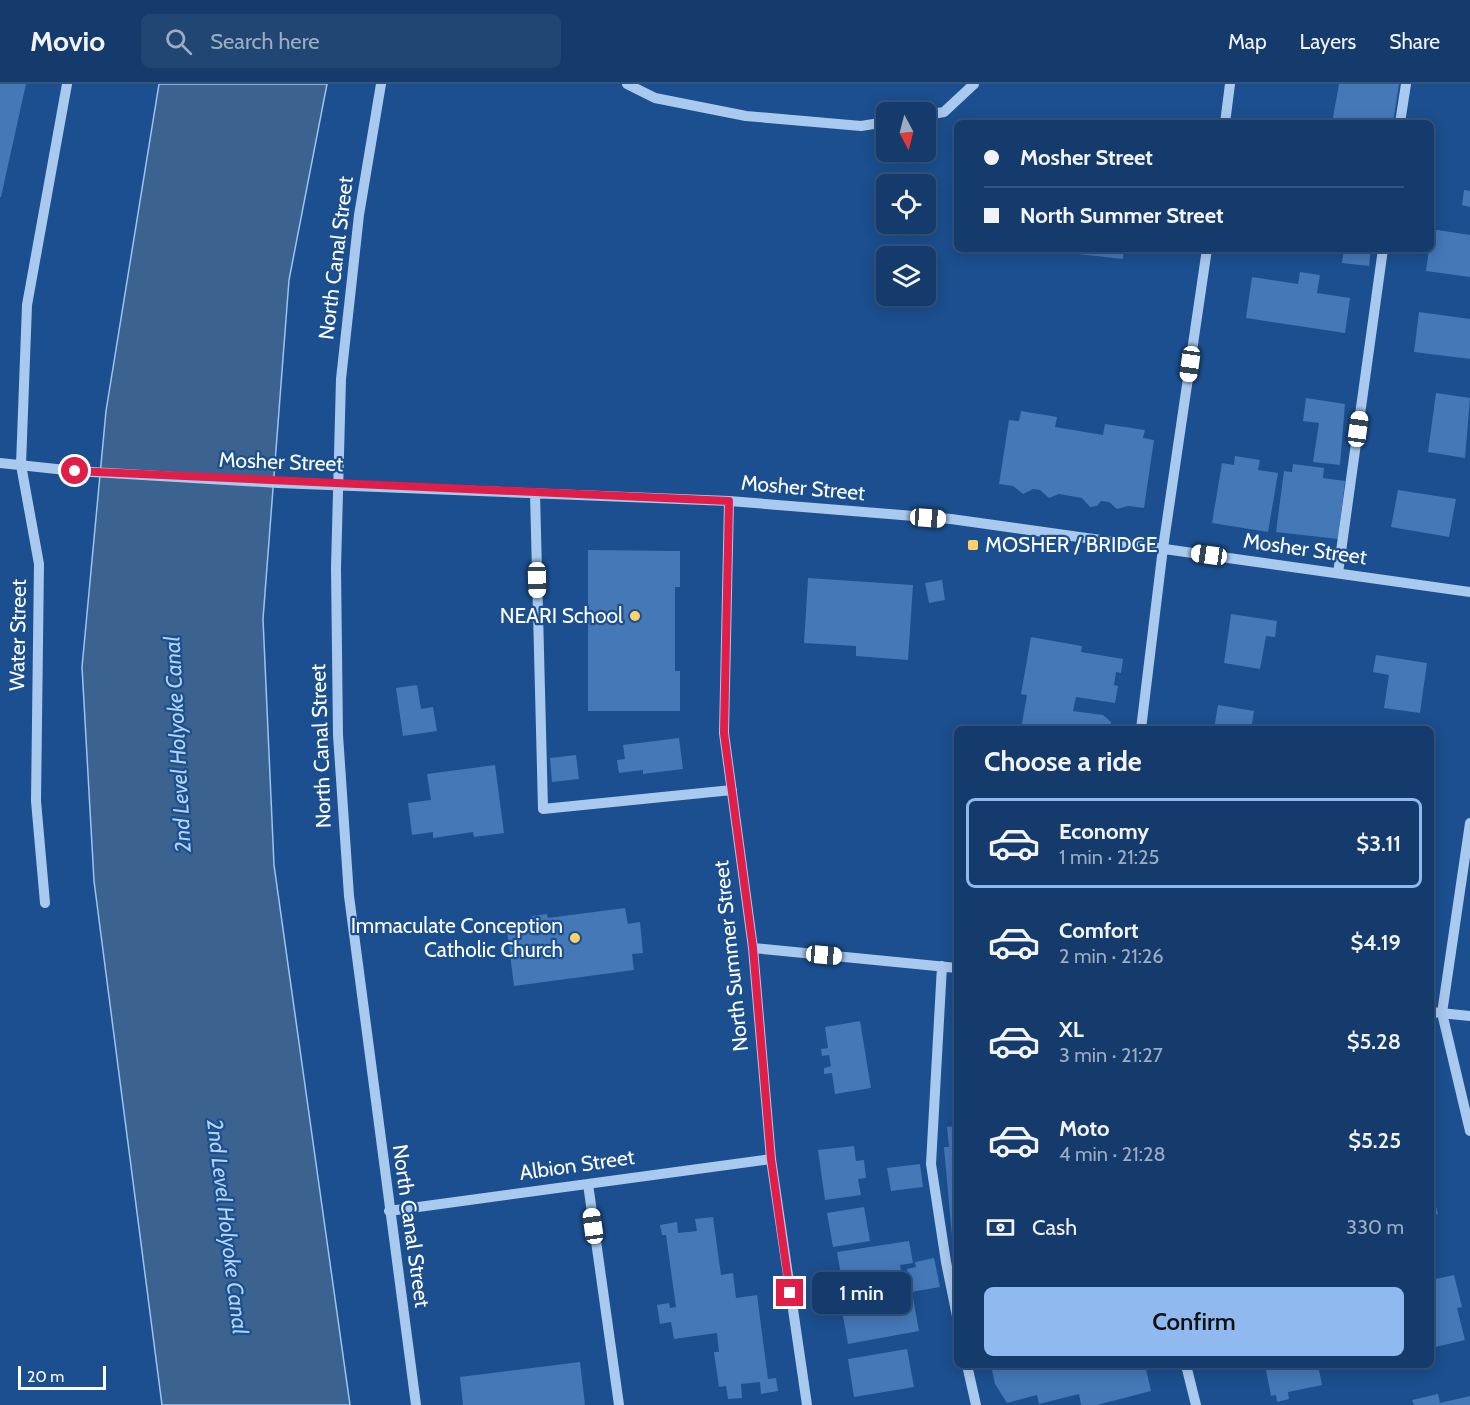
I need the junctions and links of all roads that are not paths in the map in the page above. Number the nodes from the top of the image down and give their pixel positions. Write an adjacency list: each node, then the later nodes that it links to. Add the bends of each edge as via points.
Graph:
1 (67, 84): 14 (street, Water Street, via 27,305)
2 (381, 84): 15 (street, North Canal Street, via 359,215 340,379)
3 (627, 84): 10 (street, via 655,98 746,116 861,126)
4 (974, 84): 7 (street, via 944,112)
5 (1230, 84): 8 (street)
6 (1406, 84): 9 (street)
7 (936, 113)
8 (1225, 120)
9 (1400, 120)
10 (876, 124)
11 (1207, 252): 18 (street)
12 (1383, 252): 19 (street)
13 (0, 463): 14 (street, Mosher Street)
14 (21, 465): 15 (street, Mosher Street, via 278,483); 24 (street, Water Street, via 39,564 36,801)
15 (338, 483): 16 (street, Mosher Street); 33 (street, North Canal Street, via 338,735 349,896)
16 (535, 493): 17 (street, Mosher Street); 22 (street, via 543,809)
17 (729, 501): 18 (street, Mosher Street, via 951,519); 22 (street, North Summer Street, via 724,733)
18 (1163, 548): 19 (street, Mosher Street); 21 (street)
19 (1338, 573): 20 (street, Mosher Street)
20 (1470, 592)
21 (1141, 726)
22 (732, 790): 25 (street, North Summer Street)
23 (1470, 823): 28 (street)
24 (45, 903)
25 (753, 948): 26 (street); 31 (street, North Summer Street)
26 (942, 966): 27 (street); 34 (street, via 931,1164)
27 (954, 968)
28 (1436, 1013): 29 (street); 30 (street)
29 (1470, 1016)
30 (1470, 1131)
31 (771, 1159): 32 (street, Albion Street); 39 (street, North Summer Street)
32 (588, 1184): 33 (street, Albion Street); 38 (street)
33 (389, 1211): 37 (street, North Canal Street)
34 (954, 1301)
35 (968, 1368): 40 (street)
36 (1187, 1368): 41 (street)
37 (416, 1405)
38 (619, 1405)
39 (807, 1405)
40 (976, 1405)
41 (1196, 1405)

